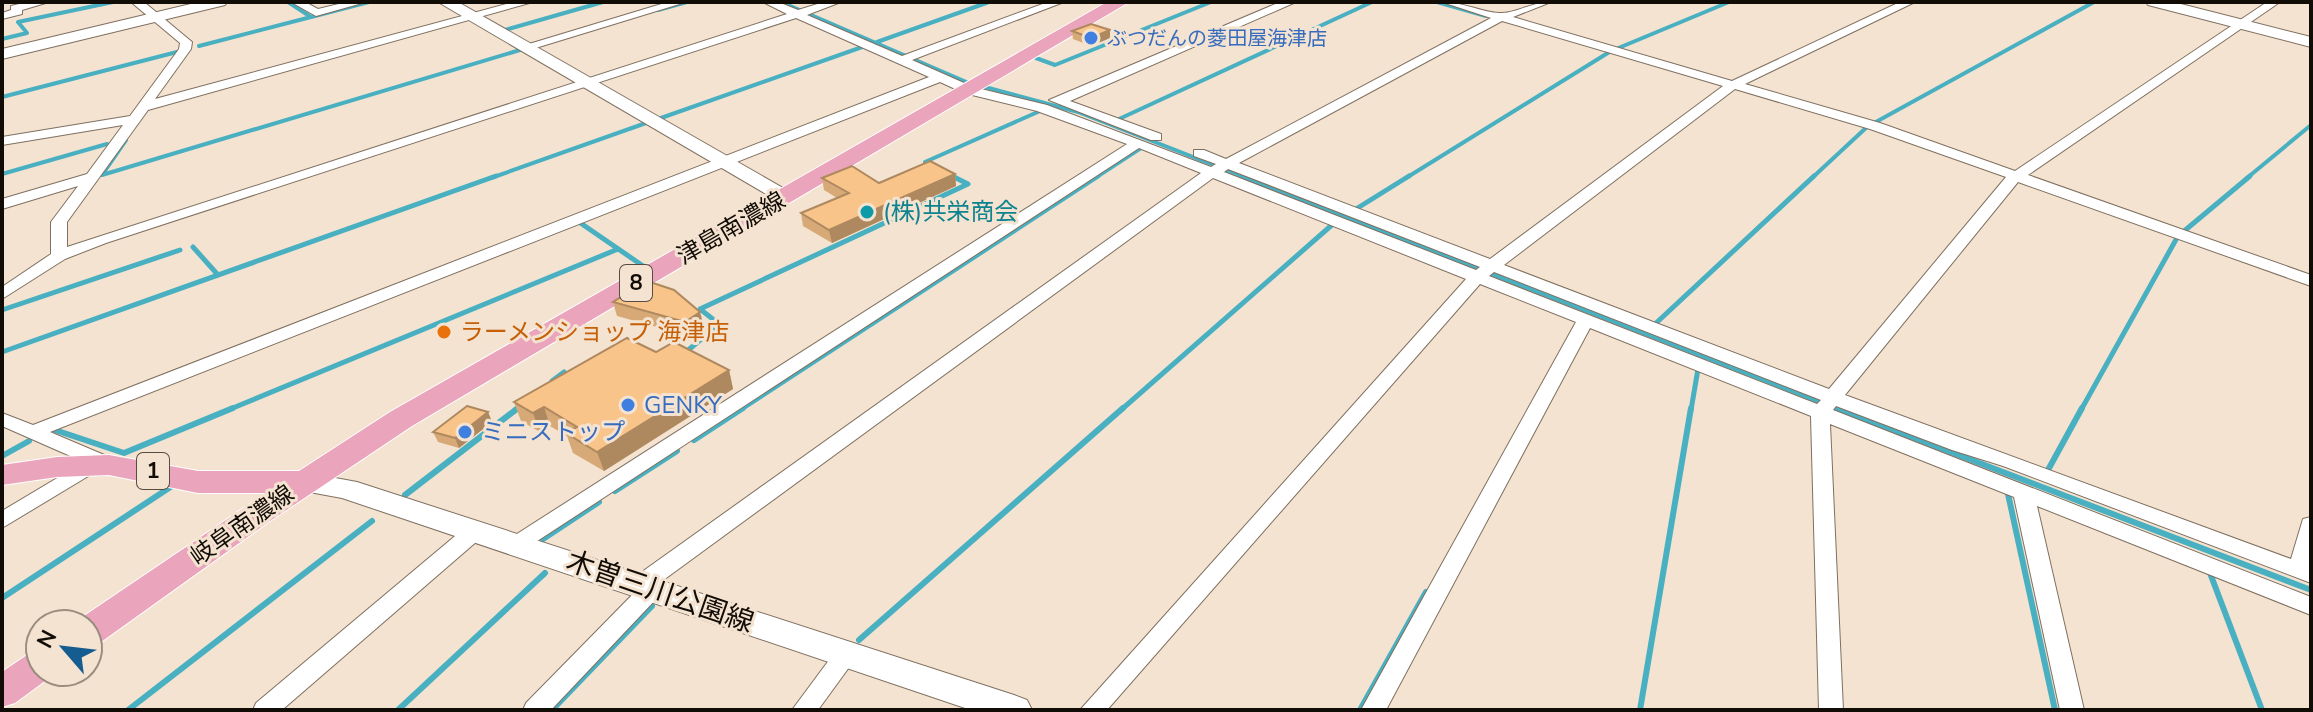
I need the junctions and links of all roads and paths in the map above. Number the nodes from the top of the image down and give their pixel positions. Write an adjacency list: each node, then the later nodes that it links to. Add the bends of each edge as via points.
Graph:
1 (43, 2): 20 (street)
2 (137, 2): 21 (street)
3 (219, 2): 21 (street)
4 (297, 2): 5 (street, via 316,13)
5 (360, 2)
6 (446, 2): 22 (street)
7 (527, 2): 22 (street)
8 (680, 2): 26 (street)
9 (769, 2): 19 (street)
10 (835, 2): 19 (street)
11 (1058, 2): 28 (street)
12 (1120, 2): 31 (main road, 津島南濃線 / 8)
13 (1290, 2): 33 (street)
14 (1448, 2): 23 (street)
15 (1545, 2): 23 (street)
16 (1909, 2): 32 (street)
17 (2154, 2): 24 (street)
18 (2274, 2): 24 (street)
19 (801, 13): 28 (street); 30 (street)
20 (2, 16)
21 (155, 17): 27 (street); 34 (street, via 186,42 185,49)
22 (472, 17): 26 (street); 34 (street)
23 (1502, 17): 32 (street); 38 (street)
24 (2241, 24): 25 (street); 39 (street)
25 (2311, 42)
26 (525, 47): 30 (street)
27 (2, 54)
28 (907, 58): 29 (street)
29 (941, 77): 31 (street); 37 (street)
30 (586, 82): 37 (street); 43 (street)
31 (976, 85): 33 (street); 36 (street); 41 (main road, 津島南濃線 / 8)
32 (1733, 85): 39 (street, via 1875,126); 44 (street)
33 (1059, 101): 38 (street)
34 (137, 113): 35 (street); 40 (street)
35 (2, 141)
36 (1138, 143): 38 (street); 58 (street)
37 (723, 161): 41 (street); 50 (street)
38 (1219, 168): 44 (street); 60 (street)
39 (2016, 176): 45 (street); 48 (street)
40 (92, 177): 42 (street); 43 (street, via 59,222)
41 (786, 196): 53 (main road, 津島南濃線 / 8, via 401,419)
42 (2, 204)
43 (59, 256): 46 (street)
44 (1484, 271): 47 (street); 48 (street); 70 (street)
45 (2311, 281)
46 (4, 291)
47 (1586, 320): 48 (street); 71 (street)
48 (1827, 405): 54 (street); 59 (street, via 2010,461); 72 (street)
49 (2, 419): 50 (street)
50 (33, 432): 51 (street)
51 (101, 465): 52 (main road, 岐阜南濃線 / 1); 53 (main road, 岐阜南濃線 / 1, via 198,482); 55 (street)
52 (2, 475)
53 (303, 482): 57 (street, 木曽三川公園線, via 346,489); 62 (main road, 岐阜南濃線)
54 (2023, 492): 61 (street); 73 (street)
55 (2, 521)
56 (2311, 524): 59 (street)
57 (475, 531): 58 (street, 木曽三川公園線); 66 (street)
58 (517, 544): 60 (street, 木曽三川公園線)
59 (2305, 572)
60 (646, 588): 63 (street, 木曽三川公園線); 67 (street)
61 (2311, 606)
62 (104, 621)
63 (846, 655): 68 (street); 69 (street, 木曽三川公園線)
64 (24, 676): 65 (main road)
65 (2, 692)
66 (265, 710)
67 (535, 710)
68 (804, 710)
69 (1014, 710)
70 (1092, 710)
71 (1373, 710)
72 (1831, 710)
73 (2072, 710)

